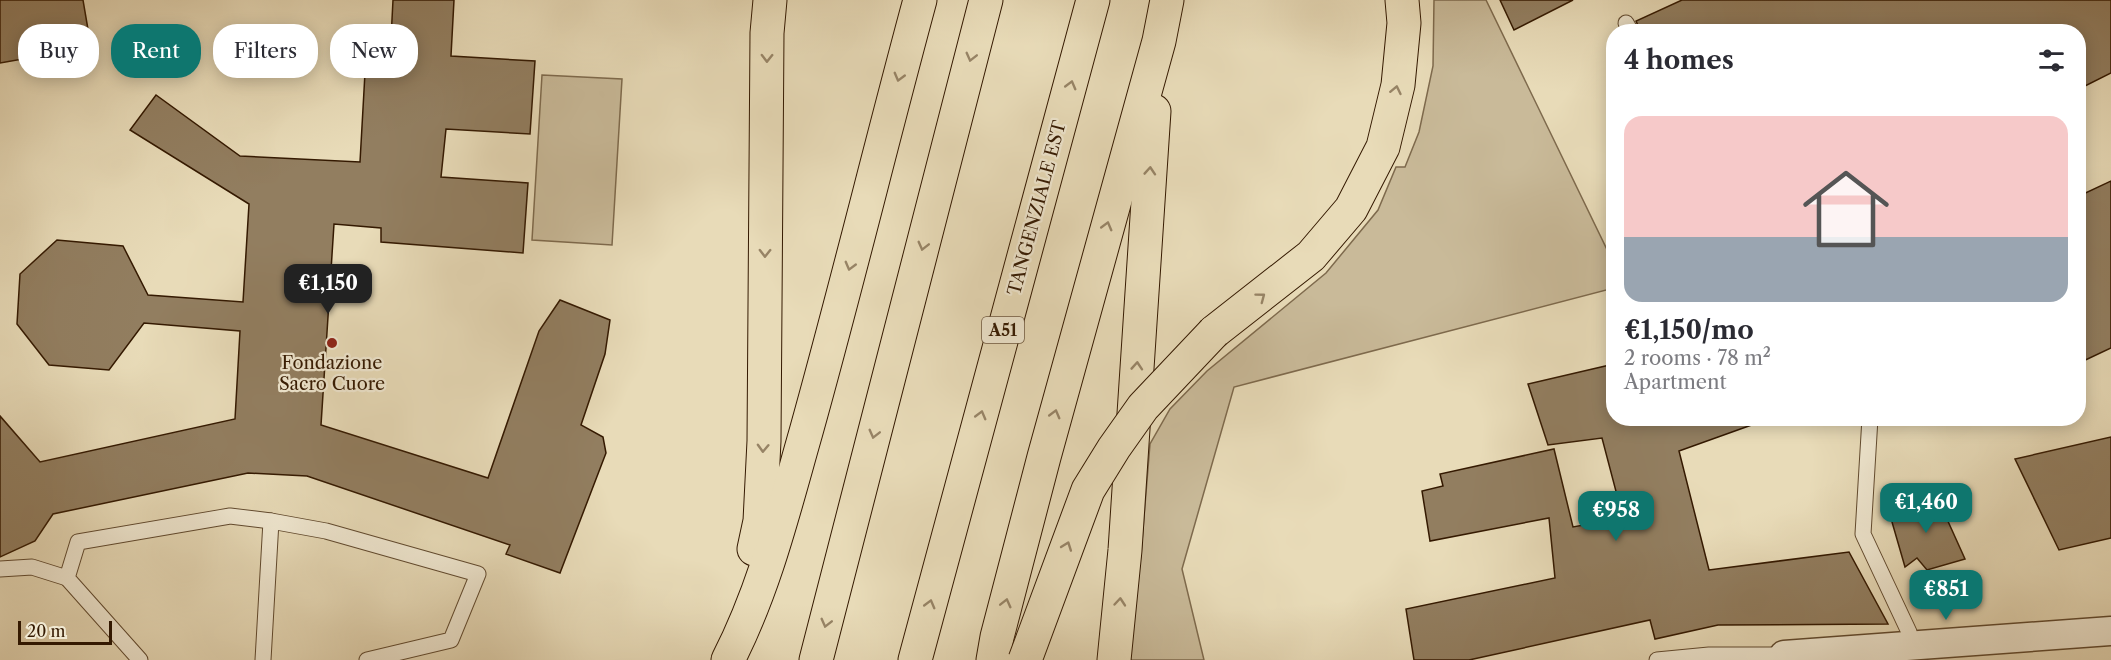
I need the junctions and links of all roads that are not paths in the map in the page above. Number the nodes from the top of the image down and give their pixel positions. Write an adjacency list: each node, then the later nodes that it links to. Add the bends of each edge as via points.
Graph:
1 (770, 0): 18 (highway, one-way to 18, via 760,513 745,583)
2 (920, 0): 19 (highway, one-way to 19, via 818,388 758,594)
3 (986, 0): 20 (highway, one-way to 20)
4 (1093, 0): 21 (highway, TANGENZIALE EST / A51, one-way to 4)
5 (1167, 0): 7 (highway)
6 (1402, 0): 23 (highway, one-way to 6, bridge, via 1088,490 1143,407 1214,332 1311,256 1351,209 1383,147 1398,85 1404,23)
7 (1159, 41): 22 (highway, one-way to 7, via 1044,457); 24 (highway, one-way to 7)
8 (1870, 426): 13 (lane, via 1863,534 1909,632)
9 (271, 521): 11 (lane, via 230,516 78,542); 16 (lane); 17 (lane, via 326,531 478,574 451,640)
10 (0, 569): 11 (lane, via 32,567)
11 (67, 578): 15 (lane)
12 (2111, 631): 13 (street)
13 (1912, 647): 14 (street)
14 (1784, 657): 25 (lane, via 1709,655)
15 (140, 660)
16 (263, 660)
17 (367, 660)
18 (705, 660)
19 (728, 660)
20 (816, 660)
21 (915, 660)
22 (993, 660)
23 (1025, 660)
24 (1114, 660)
25 (1657, 660)

